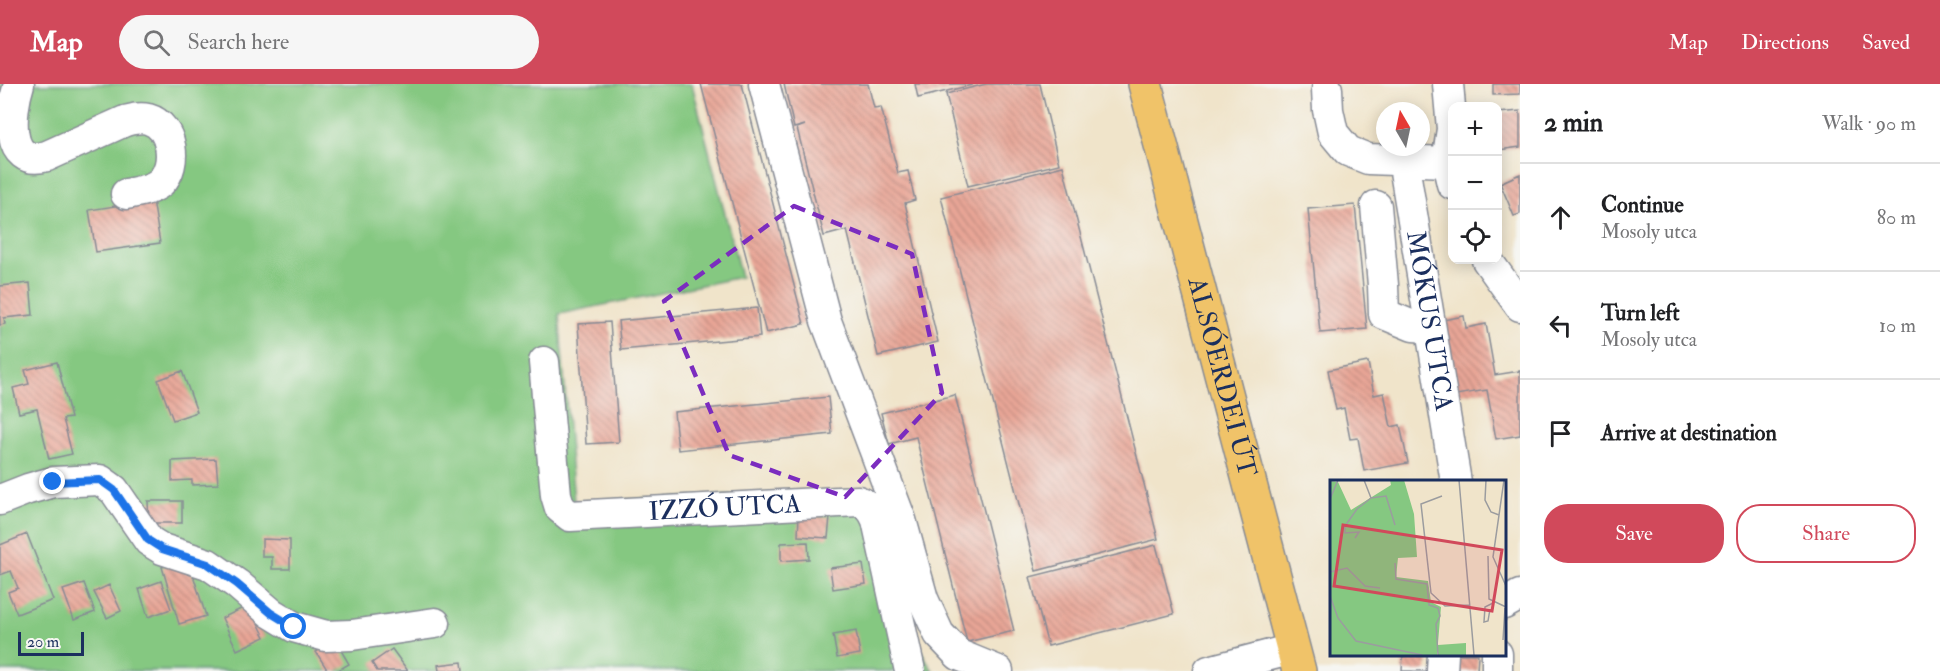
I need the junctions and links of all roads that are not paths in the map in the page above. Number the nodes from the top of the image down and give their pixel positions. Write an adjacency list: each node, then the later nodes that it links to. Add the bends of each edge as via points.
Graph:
1 (19, 84): 9 (street, via 12,109 14,138 17,148 30,158 47,156 136,118 147,119 161,128 170,145 170,168 159,183)
2 (764, 84): 24 (street, via 826,321 897,510 923,599 939,634 959,655)
3 (1145, 84): 22 (main road, ALSÓERDEI ÚT)
4 (1448, 84): 6 (street)
5 (1327, 89): 7 (street, via 1333,132 1348,151 1368,159)
6 (1451, 156)
7 (1403, 159): 8 (street); 13 (street, MÓKUS UTCA)
8 (1448, 172)
9 (126, 195)
10 (1376, 206): 13 (street, via 1384,314 1413,326)
11 (1490, 264): 12 (street)
12 (1520, 306)
13 (1430, 327): 15 (street, MÓKUS UTCA)
14 (544, 362): 23 (street, IZZÓ UTCA, via 560,508 570,516 858,501 866,504 877,520)
15 (1456, 480)
16 (0, 501): 20 (street, via 53,482 100,480 114,490 148,540 162,549 208,564 294,627 326,636)
17 (1505, 589): 18 (street)
18 (1520, 593): 19 (street)
19 (1505, 603)
20 (435, 623)
21 (1443, 656): 26 (street)
22 (1296, 660): 25 (street)
23 (910, 671)
24 (998, 671)
25 (1209, 671)
26 (1442, 671)

